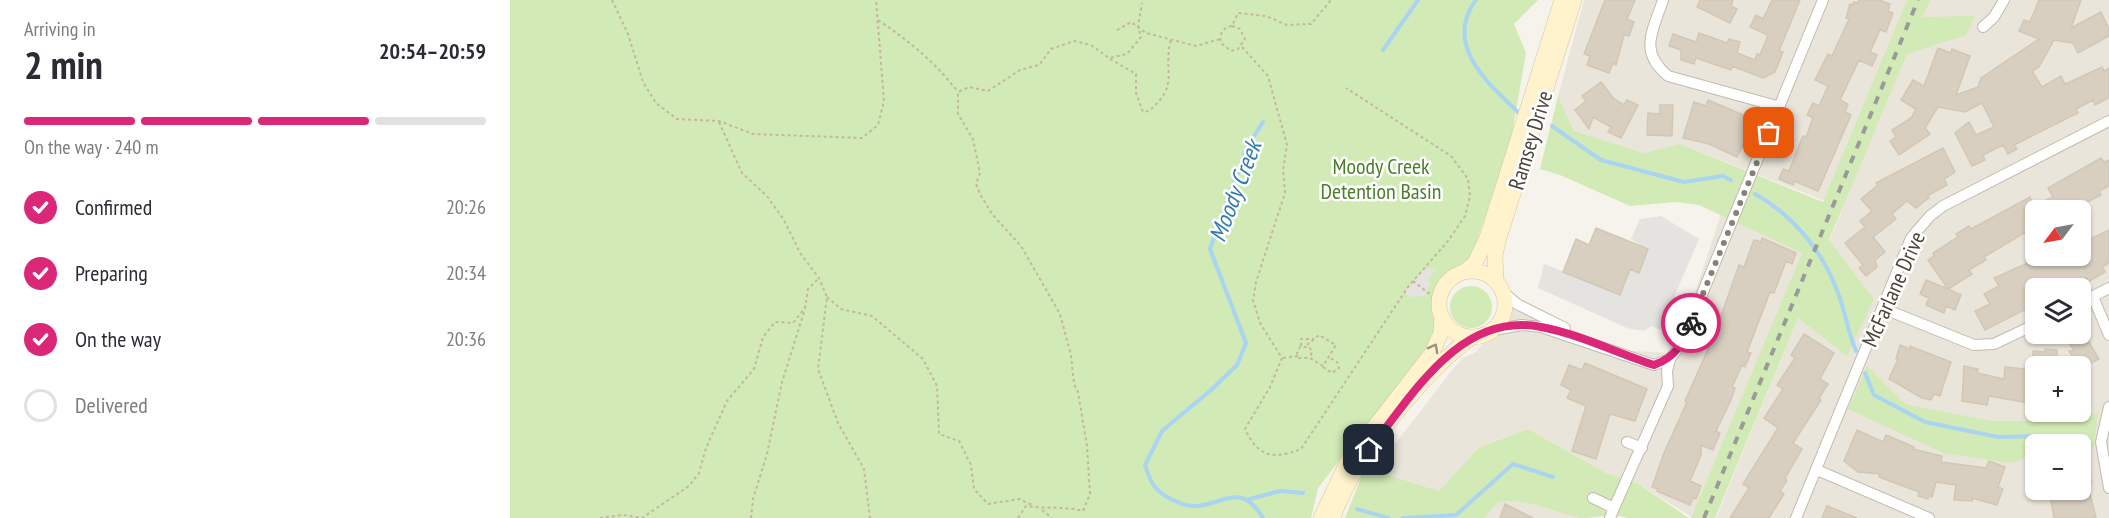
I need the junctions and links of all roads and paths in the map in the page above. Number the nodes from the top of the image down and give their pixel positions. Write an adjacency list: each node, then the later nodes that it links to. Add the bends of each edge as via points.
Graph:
1 (612, 0): 23 (path, via 643,82 656,102 677,119)
2 (876, 0): 10 (path)
3 (1331, 0): 11 (path, via 1311,24 1287,25 1266,16 1238,13)
4 (1562, 0): 24 (main road, Ramsey Drive, via 1487,238 1475,263)
5 (1574, 0): 27 (main road, Ramsey Drive, via 1498,241 1495,256)
6 (1663, 0): 21 (street, via 1649,50 1659,69 1668,76)
7 (1823, 0): 21 (street)
8 (2004, 0): 13 (street)
9 (1142, 3): 12 (path)
10 (878, 20): 20 (path, via 939,67); 23 (path, via 884,101 878,125 862,138 753,134)
11 (1232, 26): 16 (path, via 1222,32); 17 (path, via 1240,28 1244,35)
12 (1138, 27): 14 (path, via 1131,22); 15 (path); 18 (path, via 1142,37 1126,54)
13 (1983, 27)
14 (1117, 30)
15 (1171, 39): 16 (path, via 1196,46); 18 (path, via 1166,57 1169,83 1164,98 1149,111 1143,111 1136,74)
16 (1220, 39): 17 (path, via 1223,47 1231,51)
17 (1242, 47): 44 (path, via 1268,76 1287,145 1282,170 1285,194 1253,300 1260,324)
18 (1109, 58): 20 (path, via 1091,45 1074,41 1051,49 1039,65 1020,70 988,91 969,87)
19 (1346, 88): 26 (path, via 1451,156 1468,179 1470,196 1465,216)
20 (957, 92): 56 (path, via 958,114 973,139 980,194 1038,272 1060,314 1071,355 1087,446 1090,494 1083,511)
21 (1780, 107): 46 (street, via 1682,343)
22 (2109, 120): 32 (street, McFarlane Drive, via 1930,216 1911,238)
23 (719, 121): 25 (path, via 742,173 767,196)
24 (1464, 272): 27 (main road, via 1482,272); 33 (main road, via 1446,284)
25 (819, 278): 29 (path); 31 (path, via 808,288)
26 (1413, 281): 33 (path); 44 (path, via 1302,449 1286,455 1268,455 1252,446 1245,429)
27 (1499, 286): 35 (main road, via 1504,312); 41 (street, via 1531,312)
28 (2109, 288): 30 (street)
29 (827, 297): 56 (path, via 841,309 872,316 923,359 937,386 939,434 959,441 971,465 974,489 988,504 1019,499); 61 (path, via 818,369 838,423 864,469)
30 (2093, 297): 36 (street)
31 (806, 308): 58 (path, via 793,323 775,322 763,337 754,369 727,401 706,448 703,467 689,486 642,518); 60 (path, via 782,381)
32 (1882, 308): 34 (street, via 1974,345 1994,344); 53 (street, McFarlane Drive)
33 (1441, 309): 37 (main road, via 1454,331); 64 (main road, one-way to 33, via 1348,461 1432,353 1441,333)
34 (2025, 329)
35 (1492, 330): 37 (main road); 41 (street, via 1522,325 1541,327)
36 (2109, 335)
37 (1472, 337): 65 (main road, via 1444,357 1369,450 1349,480)
38 (1315, 339): 39 (path); 40 (path, via 1301,339); 43 (path, via 1322,336 1335,343)
39 (1307, 345): 40 (path); 45 (path, via 1312,351)
40 (1301, 346): 42 (path)
41 (1608, 350): 47 (street)
42 (1298, 356): 44 (path); 45 (path, via 1303,360)
43 (1329, 357): 48 (path); 48 (path, via 1338,363 1338,370 1332,373)
44 (1282, 358)
45 (1310, 358): 48 (path)
46 (1670, 359): 47 (street); 49 (street)
47 (1654, 365): 49 (street)
48 (1323, 366)
49 (1667, 378): 52 (street, via 1668,386)
50 (2108, 413): 54 (street, via 2101,442)
51 (1627, 442): 52 (street)
52 (1642, 448): 57 (street)
53 (1817, 470): 66 (street, McFarlane Drive); 67 (street)
54 (2109, 488)
55 (1593, 498): 57 (street)
56 (1039, 508): 62 (path, via 1026,506); 63 (path)
57 (1612, 513)
58 (618, 517): 59 (path)
59 (600, 518)
60 (751, 518)
61 (870, 518)
62 (1018, 518)
63 (1052, 518)
64 (1321, 518)
65 (1332, 518)
66 (1796, 518)
67 (1929, 518)

